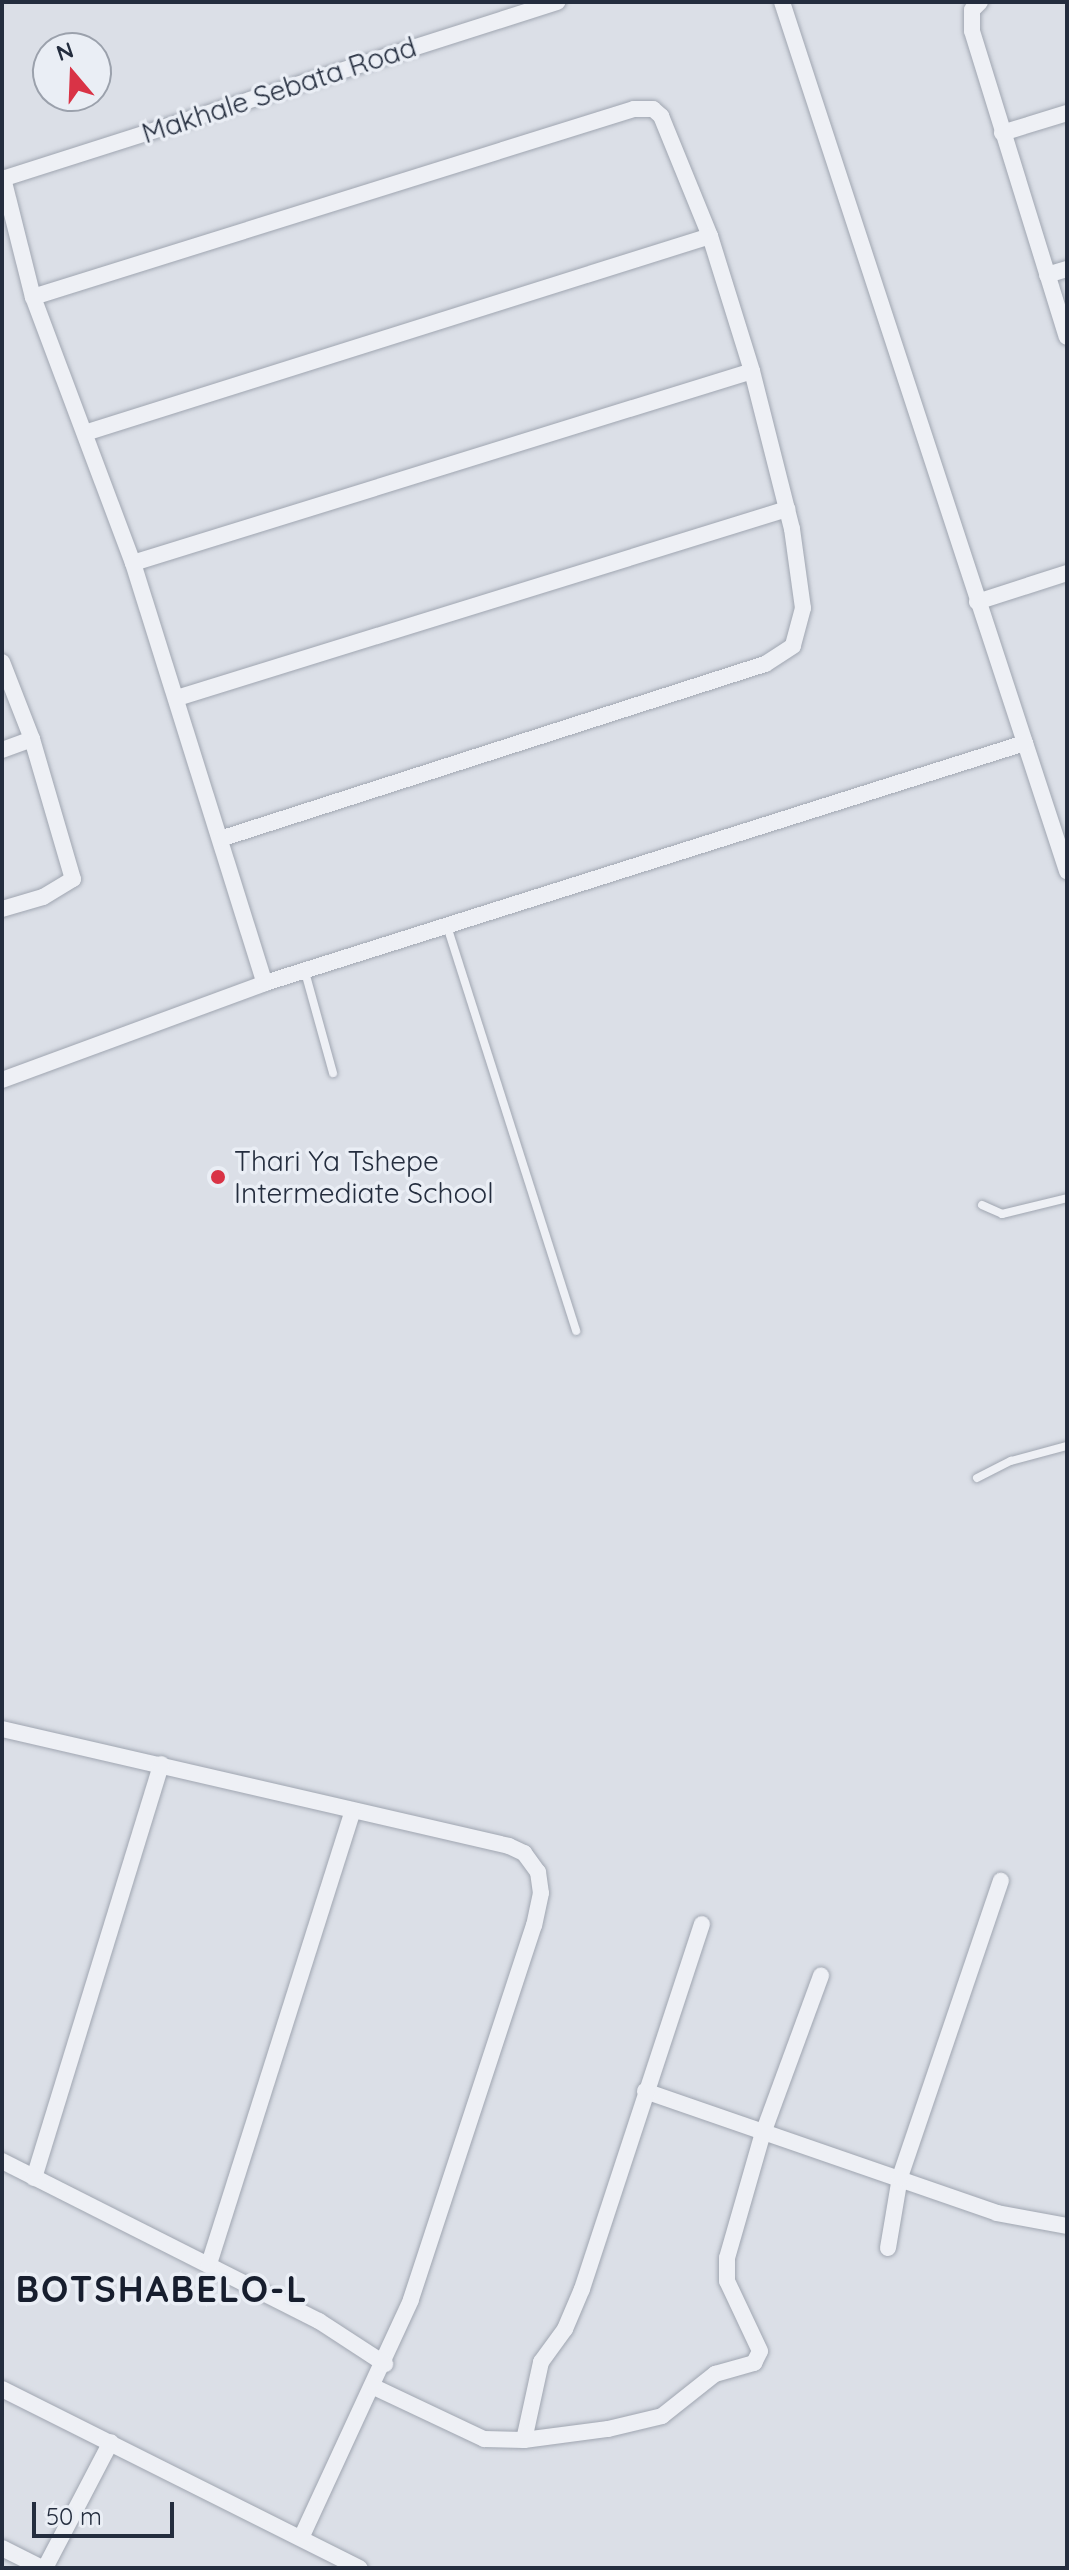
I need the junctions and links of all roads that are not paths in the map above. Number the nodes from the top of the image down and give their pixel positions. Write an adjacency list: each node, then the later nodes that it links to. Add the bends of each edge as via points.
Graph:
1 (557, 2): 6 (street, Makhale Sebata Road)
2 (782, 2): 17 (street)
3 (980, 2): 5 (street, via 972,10 972,31)
4 (1067, 113): 5 (street)
5 (1002, 133): 9 (street)
6 (2, 178): 10 (street)
7 (710, 236): 10 (street, via 661,116 653,109 634,109); 12 (street); 13 (street)
8 (1067, 269): 9 (street)
9 (1047, 275): 11 (street)
10 (33, 297): 13 (street)
11 (1067, 337)
12 (752, 371): 14 (street); 15 (street)
13 (88, 432): 15 (street)
14 (787, 509): 19 (street); 23 (street, via 803,608 793,646 782,656)
15 (133, 563): 19 (street)
16 (1067, 573): 17 (street)
17 (977, 602): 21 (street)
18 (2, 662): 20 (street)
19 (177, 698): 23 (street)
20 (32, 739): 22 (street); 25 (street, via 73,879 43,897)
21 (1025, 743): 24 (street); 26 (street)
22 (2, 750)
23 (220, 839): 28 (street)
24 (1067, 871)
25 (2, 909)
26 (447, 926): 27 (street); 33 (lane)
27 (305, 972): 28 (street); 29 (lane)
28 (265, 983): 30 (street)
29 (333, 1073)
30 (2, 1080)
31 (1067, 1198): 32 (lane, via 1002,1214)
32 (982, 1205)
33 (576, 1331)
34 (1067, 1446): 35 (lane, via 1011,1461)
35 (977, 1478)
36 (2, 1729): 37 (street)
37 (161, 1764): 38 (street); 46 (street)
38 (353, 1811): 49 (street); 50 (street, via 509,1846 532,1862 540,1882 525,1952)
39 (1001, 1881): 45 (street)
40 (702, 1924): 42 (street)
41 (821, 1976): 43 (street)
42 (645, 2091): 43 (street); 53 (street, via 582,2289 565,2329 541,2362)
43 (762, 2136): 45 (street); 53 (street, via 726,2272 760,2351 758,2359 715,2374 662,2416)
44 (2, 2161): 46 (street)
45 (900, 2177): 47 (street, via 997,2213); 48 (street)
46 (34, 2178): 49 (street)
47 (1067, 2226)
48 (888, 2248)
49 (209, 2264): 50 (street, via 319,2321)
50 (385, 2364): 51 (street)
51 (374, 2387): 53 (street, via 484,2439); 55 (street)
52 (2, 2389): 54 (street)
53 (524, 2440)
54 (111, 2442): 55 (street); 57 (street)
55 (301, 2538): 58 (street)
56 (2, 2548): 57 (street)
57 (43, 2568)
58 (360, 2568)

